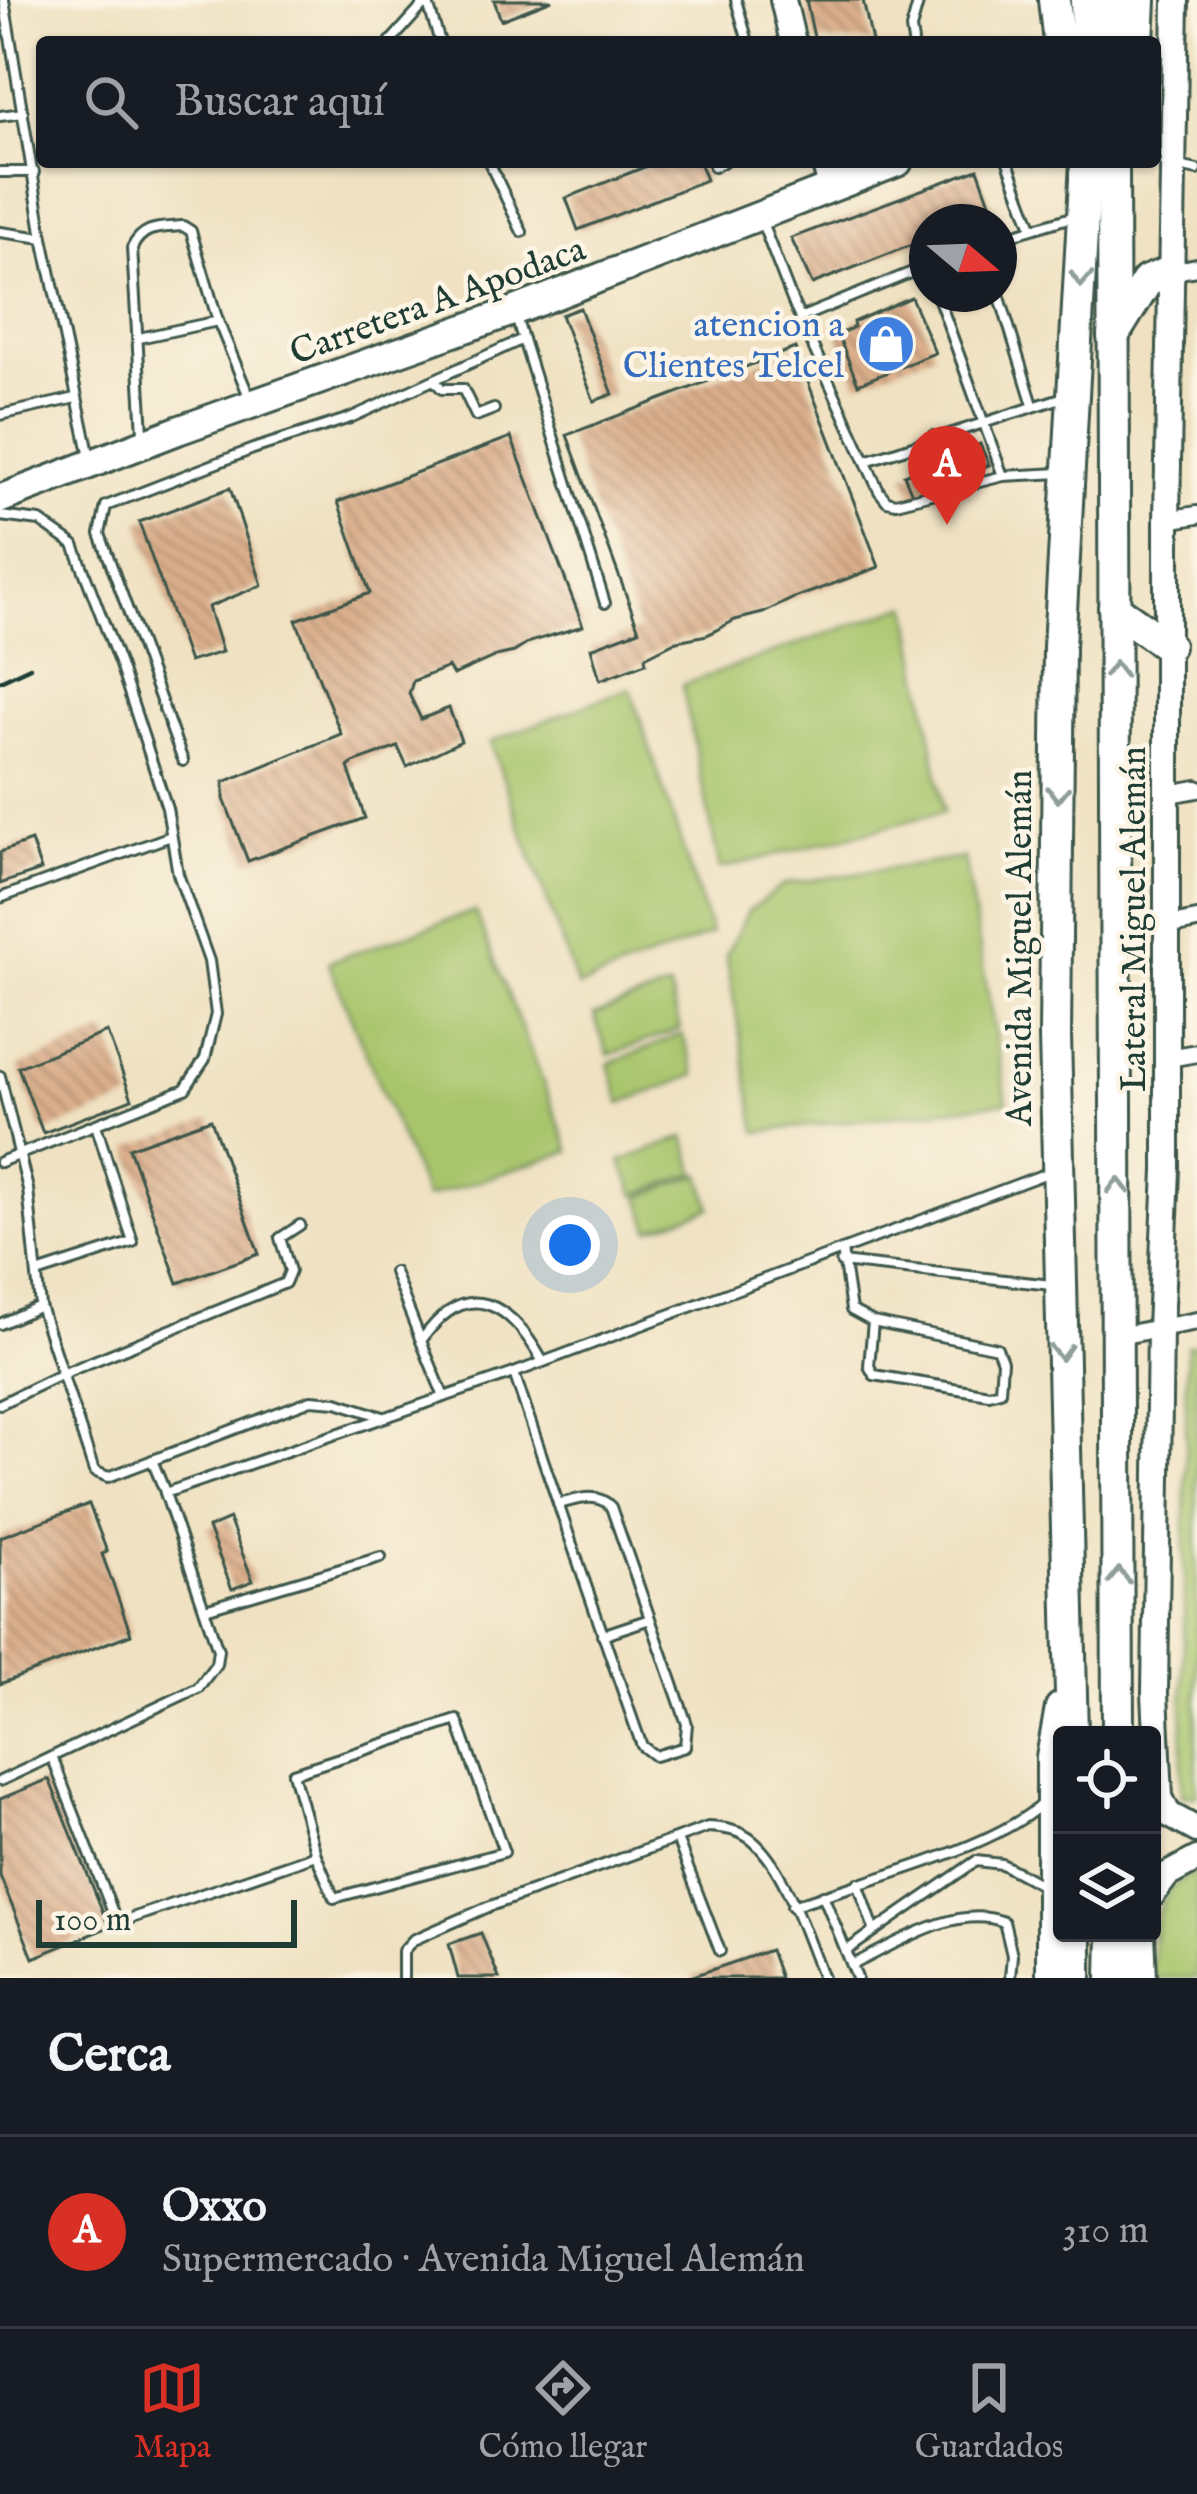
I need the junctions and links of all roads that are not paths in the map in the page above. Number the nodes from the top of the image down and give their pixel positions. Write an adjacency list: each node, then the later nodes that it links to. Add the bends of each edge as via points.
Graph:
1 (4, 0): 18 (lane)
2 (427, 0): 10 (lane); 11 (lane)
3 (736, 0): 12 (lane)
4 (783, 0): 13 (street)
5 (919, 0): 14 (lane)
6 (1086, 0): 15 (highway)
7 (1114, 0): 16 (highway)
8 (1140, 0): 17 (highway)
9 (1183, 3): 20 (street, Lateral Miguel Alemán)
10 (394, 36)
11 (438, 36)
12 (746, 36)
13 (792, 36)
14 (912, 36)
15 (1087, 36)
16 (1115, 36)
17 (1138, 36)
18 (23, 113): 19 (lane); 28 (lane)
19 (0, 116)
20 (1185, 167): 36 (street, Lateral Miguel Alemán)
21 (492, 168): 33 (lane)
22 (881, 168): 29 (main road)
23 (1010, 168): 31 (lane)
24 (1100, 168): 30 (highway, Avenida Miguel Alemán)
25 (1101, 168): 43 (highway, Avenida Miguel Alemán)
26 (826, 171): 29 (main road)
27 (0, 172): 28 (lane)
28 (34, 172): 35 (lane)
29 (758, 211): 38 (main road); 41 (lane)
30 (1084, 213): 31 (lane); 48 (highway, Avenida Miguel Alemán, one-way to 48)
31 (1032, 227): 34 (lane)
32 (0, 232): 35 (lane)
33 (522, 232)
34 (1017, 232)
35 (43, 238): 49 (lane)
36 (1184, 270): 43 (highway, via 1148,281); 65 (street, Lateral Miguel Alemán)
37 (909, 273): 41 (lane)
38 (512, 305): 45 (lane); 47 (main road); 62 (main road, Carretera A Apodaca)
39 (943, 312): 53 (lane)
40 (1005, 312): 50 (lane)
41 (802, 317): 58 (lane)
42 (218, 321): 44 (lane); 44 (lane, via 191,231 148,229 132,248); 47 (lane)
43 (1113, 336): 67 (highway, Avenida Miguel Alemán)
44 (140, 338): 54 (lane)
45 (523, 339): 46 (lane); 66 (lane)
46 (434, 380): 51 (lane, via 442,389 464,388 476,416); 69 (lane, via 106,506 100,534)
47 (248, 394): 54 (main road)
48 (1076, 394): 50 (lane); 59 (highway, Avenida Miguel Alemán)
49 (76, 398): 52 (lane); 56 (lane)
50 (1033, 405): 53 (lane)
51 (494, 409)
52 (0, 415)
53 (982, 421): 55 (lane); 60 (lane)
54 (143, 433): 56 (main road)
55 (933, 436): 57 (lane); 58 (lane)
56 (89, 453): 61 (main road)
57 (943, 459)
58 (866, 461): 60 (lane, via 887,501)
59 (1071, 472): 60 (lane); 82 (highway, Avenida Miguel Alemán, one-way to 82, via 1059,647)
60 (1003, 476)
61 (0, 486)
62 (0, 499)
63 (0, 515): 72 (lane, via 40,521 74,545)
64 (1197, 515): 65 (street)
65 (1167, 520): 68 (street, Lateral Miguel Alemán)
66 (605, 603)
67 (1114, 608): 68 (highway); 95 (highway, Avenida Miguel Alemán, one-way to 67)
68 (1168, 646): 71 (street, Lateral Miguel Alemán)
69 (183, 760)
70 (1197, 789): 71 (street)
71 (1169, 794): 75 (street, Lateral Miguel Alemán)
72 (171, 836): 73 (lane); 79 (lane, via 212,976 211,1039 184,1089)
73 (0, 898)
74 (1197, 920): 75 (street)
75 (1168, 926): 77 (street, Lateral Miguel Alemán)
76 (1197, 1053): 77 (street)
77 (1168, 1058): 94 (street, Lateral Miguel Alemán)
78 (0, 1076): 80 (lane)
79 (96, 1125): 80 (lane); 88 (lane, via 134,1242)
80 (22, 1153): 81 (lane); 88 (lane)
81 (0, 1162)
82 (1057, 1169): 84 (lane); 89 (highway, Avenida Miguel Alemán)
83 (300, 1226): 99 (lane, via 280,1238 290,1271 285,1283)
84 (842, 1250): 85 (lane); 86 (lane)
85 (827, 1258): 86 (lane); 97 (lane)
86 (843, 1262): 89 (lane); 92 (lane, via 851,1310)
87 (394, 1272): 96 (lane)
88 (37, 1274): 90 (lane)
89 (1059, 1286): 110 (highway, Avenida Miguel Alemán, one-way to 110)
90 (40, 1306): 93 (lane); 99 (lane)
91 (1197, 1321): 94 (street)
92 (873, 1322): 92 (lane, via 997,1348 1000,1391 874,1376)
93 (0, 1324)
94 (1160, 1328): 95 (street); 112 (street, Lateral Miguel Alemán)
95 (1118, 1336): 111 (highway, Avenida Miguel Alemán, one-way to 95)
96 (421, 1342): 97 (lane, via 460,1303 483,1303 509,1315); 100 (lane)
97 (543, 1362): 98 (lane)
98 (514, 1373): 100 (lane); 105 (lane)
99 (62, 1374): 101 (lane); 103 (lane, via 94,1471 108,1477)
100 (444, 1397): 102 (lane)
101 (0, 1404)
102 (385, 1417): 103 (lane, via 311,1400); 104 (lane)
103 (152, 1460): 104 (lane)
104 (165, 1492): 107 (lane)
105 (558, 1504): 108 (lane, via 592,1497 611,1507); 109 (lane)
106 (381, 1557): 107 (lane)
107 (205, 1610): 117 (lane, via 218,1650 198,1688)
108 (650, 1619): 109 (lane); 109 (lane, via 687,1724 685,1747 670,1753 655,1756 642,1746)
109 (602, 1635)
110 (1070, 1655): 113 (highway, Avenida Miguel Alemán); 119 (highway)
111 (1120, 1655): 114 (highway, Avenida Miguel Alemán); 115 (highway)
112 (1155, 1693): 116 (street); 120 (street, Lateral Miguel Alemán, via 1160,1797 1168,1814)
113 (1072, 1726)
114 (1118, 1726)
115 (1130, 1726)
116 (1154, 1726)
117 (52, 1757): 118 (lane); 123 (lane, via 117,1923)
118 (0, 1781)
119 (1052, 1792): 122 (lane, via 1022,1819); 128 (highway)
120 (1192, 1828)
121 (677, 1839): 130 (lane, via 708,1827 753,1840); 135 (lane); 138 (lane, via 412,1940)
122 (974, 1843): 125 (lane); 126 (lane)
123 (316, 1856): 123 (lane, via 293,1773 457,1720 504,1852 334,1898)
124 (1197, 1859): 127 (street)
125 (976, 1861): 128 (lane, via 1002,1864); 131 (lane)
126 (858, 1883): 129 (lane); 131 (lane)
127 (1161, 1883)
128 (1053, 1894): 142 (highway)
129 (824, 1895): 130 (lane); 136 (lane)
130 (792, 1906): 139 (lane)
131 (874, 1929): 136 (lane)
132 (1076, 1942): 143 (highway)
133 (1131, 1942): 144 (highway)
134 (1135, 1942): 145 (highway)
135 (720, 1951)
136 (846, 1951): 137 (lane)
137 (852, 1965): 140 (lane); 141 (lane, via 957,1919 991,1917 1009,1932)
138 (403, 1978)
139 (823, 1978)
140 (857, 1978)
141 (1010, 1978)
142 (1052, 1978)
143 (1076, 1978)
144 (1113, 1978)
145 (1141, 1978)

